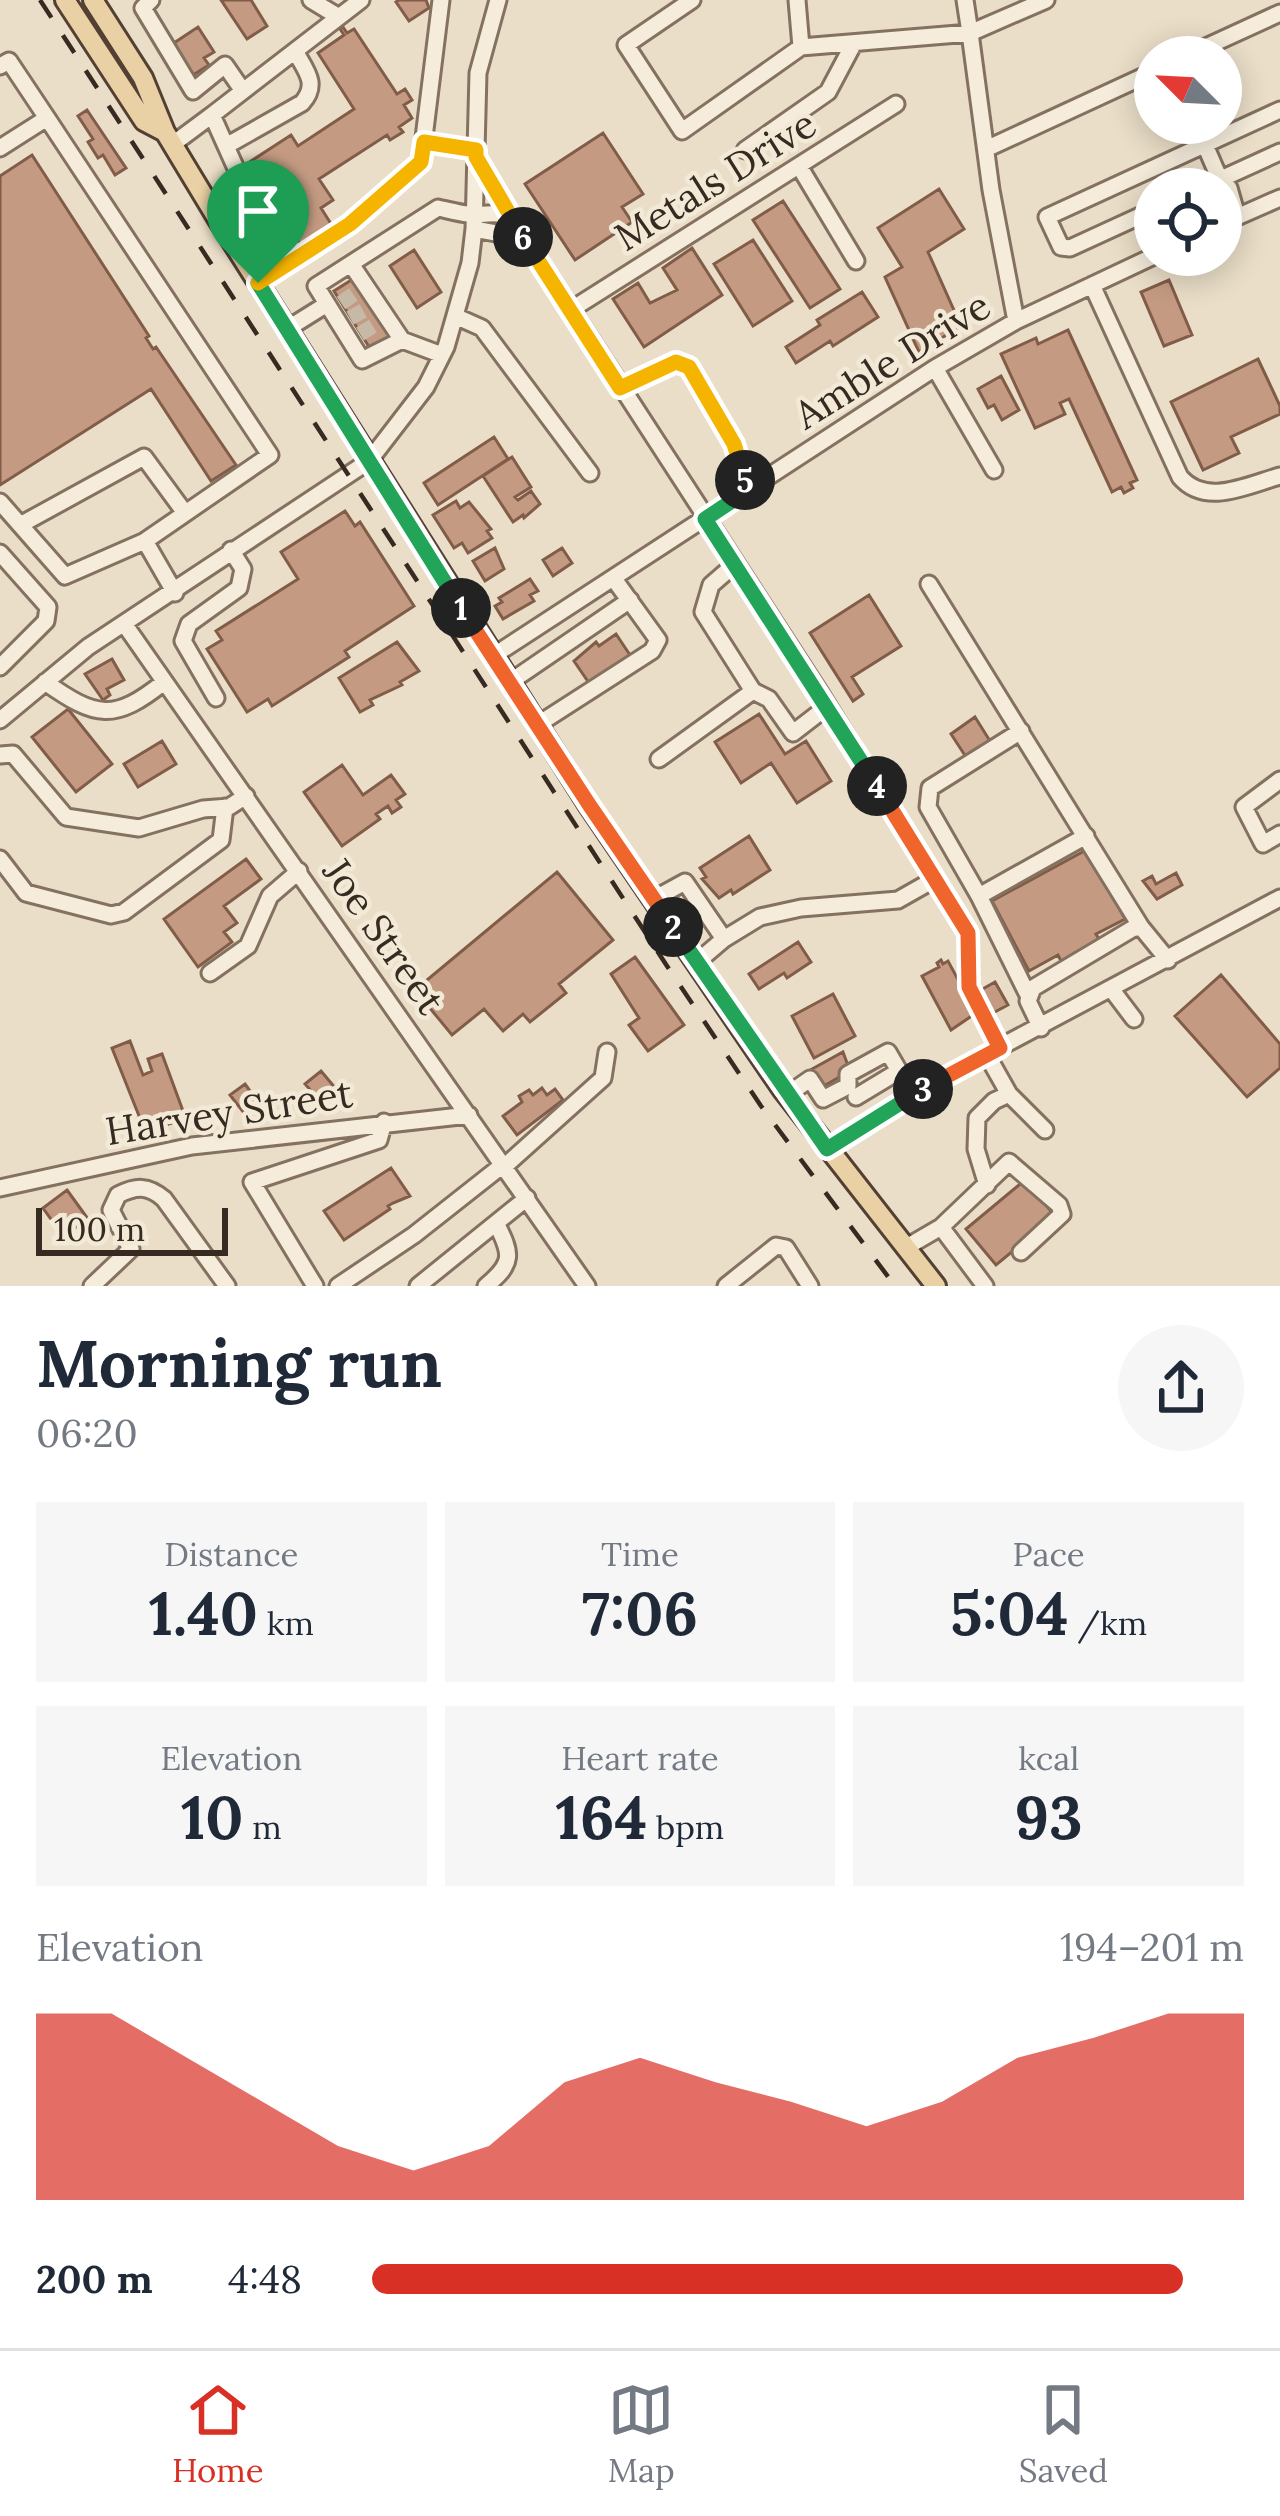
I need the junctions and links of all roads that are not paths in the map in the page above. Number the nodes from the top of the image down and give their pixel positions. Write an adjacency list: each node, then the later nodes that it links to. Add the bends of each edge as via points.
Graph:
1 (65, 0): 26 (main road, via 144,121)
2 (93, 0): 26 (main road, via 143,78)
3 (152, 0): 21 (street, via 143,8 193,91 225,64)
4 (310, 0): 13 (street)
5 (361, 0): 13 (street)
6 (441, 0): 27 (street)
7 (498, 0): 34 (street, via 478,74)
8 (692, 0): 17 (street, via 626,45 682,131)
9 (796, 0): 17 (street)
10 (965, 0): 14 (street)
11 (1046, 0): 14 (street)
12 (1280, 13): 15 (street)
13 (339, 17): 18 (street)
14 (970, 33): 16 (street); 31 (street)
15 (1230, 36)
16 (854, 43): 17 (street); 32 (street, via 828,92)
17 (801, 47)
18 (295, 51): 21 (street); 29 (street, via 311,92)
19 (0, 67): 25 (street, via 9,61)
20 (1134, 81): 31 (street)
21 (243, 91): 24 (street)
22 (896, 104): 35 (street, Metals Drive)
23 (1280, 110): 28 (street)
24 (212, 115): 26 (street); 29 (street)
25 (47, 118): 30 (street); 67 (street, via 270,455)
26 (169, 138): 50 (main road)
27 (424, 142): 34 (street); 46 (street, via 421,162)
28 (1205, 145): 36 (street); 37 (street)
29 (226, 146): 46 (street)
30 (0, 148)
31 (986, 149): 55 (street)
32 (745, 150)
33 (1280, 152): 39 (street)
34 (476, 153): 43 (street); 44 (street)
35 (800, 166): 47 (street); 53 (street, Metals Drive)
36 (1155, 168)
37 (1214, 168)
38 (1134, 177): 42 (street, via 1047,217 1061,248)
39 (1242, 181)
40 (1242, 195): 41 (street)
41 (1280, 198)
42 (1134, 219)
43 (474, 222): 44 (street, via 487,211 504,214); 45 (street); 48 (street, via 438,208); 54 (street)
44 (521, 232): 45 (street)
45 (531, 253): 53 (street)
46 (292, 261): 50 (street)
47 (856, 261)
48 (351, 264): 52 (street, via 316,286); 57 (street)
49 (1134, 265): 51 (street, Amble Drive)
50 (258, 283): 56 (main road)
51 (1092, 285): 55 (street, Amble Drive); 64 (street, via 1180,477 1214,494)
52 (333, 305): 56 (street); 57 (street, via 362,360)
53 (569, 311): 60 (street)
54 (455, 316): 58 (street); 63 (street, via 482,328)
55 (1016, 321): 59 (street, Amble Drive)
56 (287, 329): 61 (main road)
57 (401, 340): 58 (street)
58 (442, 355): 61 (street)
59 (935, 368): 62 (street); 65 (street, Amble Drive)
60 (620, 388): 65 (street, via 676,362 689,367); 68 (street)
61 (369, 461): 71 (street); 79 (main road)
62 (994, 470)
63 (590, 473)
64 (1280, 476)
65 (750, 489): 68 (street, Amble Drive)
66 (0, 502): 69 (street)
67 (185, 513): 69 (street, via 144,457); 70 (street)
68 (705, 519): 73 (street); 74 (street, Amble Drive)
69 (20, 525): 70 (street, via 65,576)
70 (145, 541): 76 (street)
71 (231, 550): 76 (street); 85 (street, via 243,569 238,588 189,624 183,641)
72 (0, 553): 80 (street, via 48,607 46,621)
73 (734, 565): 84 (street, via 711,585 703,612); 86 (street)
74 (614, 578): 77 (street); 79 (street, Amble Drive)
75 (928, 584): 89 (street)
76 (176, 592): 78 (street)
77 (630, 600): 83 (street); 88 (street, via 658,640 652,651)
78 (125, 625): 81 (street); 82 (street, Joe Street)
79 (493, 656): 83 (main road)
80 (0, 667)
81 (45, 682): 82 (street, via 105,714); 87 (street)
82 (164, 682): 93 (street, Joe Street)
83 (510, 682): 88 (main road)
84 (753, 691): 86 (street, via 769,699 793,733); 91 (street)
85 (216, 698)
86 (828, 706): 99 (street)
87 (0, 719)
88 (537, 725): 102 (main road)
89 (1021, 731): 96 (street); 100 (street, via 930,788 928,807)
90 (0, 755): 94 (street, via 13,754 66,817 139,828)
91 (659, 758)
92 (1280, 780): 95 (street, via 1244,807 1264,844)
93 (245, 796): 94 (street); 98 (street, Joe Street)
94 (225, 807): 97 (street, via 221,839 124,912 26,893)
95 (1280, 835)
96 (1086, 836): 100 (street); 103 (street)
97 (0, 859)
98 (299, 871): 107 (street, via 270,896 248,946); 118 (street, Joe Street)
99 (935, 879): 104 (street, via 898,900 760,916); 113 (street, via 970,942 969,987)
100 (979, 896): 109 (street)
101 (1280, 898): 105 (street)
102 (654, 899): 104 (street, via 685,882); 106 (main road)
103 (1141, 927): 105 (street); 109 (street)
104 (724, 939): 106 (street)
105 (1168, 960): 108 (street)
106 (698, 962): 116 (main road)
107 (210, 973)
108 (1112, 990): 110 (street); 111 (street)
109 (1028, 994): 111 (street)
110 (1134, 1019)
111 (1042, 1028): 113 (street)
112 (607, 1052): 123 (street, via 602,1078)
113 (993, 1052): 115 (street); 117 (street)
114 (852, 1091): 116 (street, via 823,1099 810,1079); 117 (street, via 848,1074 868,1076 888,1052); 119 (street)
115 (1010, 1094): 121 (street); 124 (street, via 977,1118)
116 (787, 1095): 122 (main road)
117 (914, 1095): 119 (street)
118 (469, 1114): 120 (street, Harvey Street); 123 (street, Joe Street)
119 (871, 1120): 122 (street)
120 (384, 1122): 125 (street, Harvey Street, via 192,1146); 133 (street, via 379,1140 252,1183)
121 (1045, 1130)
122 (827, 1149): 129 (main road)
123 (504, 1165): 126 (street, Joe Street); 134 (street)
124 (987, 1186): 128 (street); 130 (street, via 1010,1162 1059,1205 1054,1226)
125 (0, 1188)
126 (527, 1198): 127 (street); 137 (street, Joe Street)
127 (496, 1223): 135 (street); 136 (street, via 508,1262)
128 (941, 1226): 129 (street); 141 (street)
129 (905, 1247): 140 (main road)
130 (1022, 1252)
131 (92, 1286): 132 (street, via 131,1249 111,1210 136,1186 164,1199)
132 (226, 1286)
133 (315, 1286)
134 (338, 1286)
135 (418, 1286)
136 (486, 1286)
137 (587, 1286)
138 (726, 1286): 139 (street, via 776,1246 787,1248)
139 (810, 1286)
140 (936, 1286)
141 (985, 1286)

